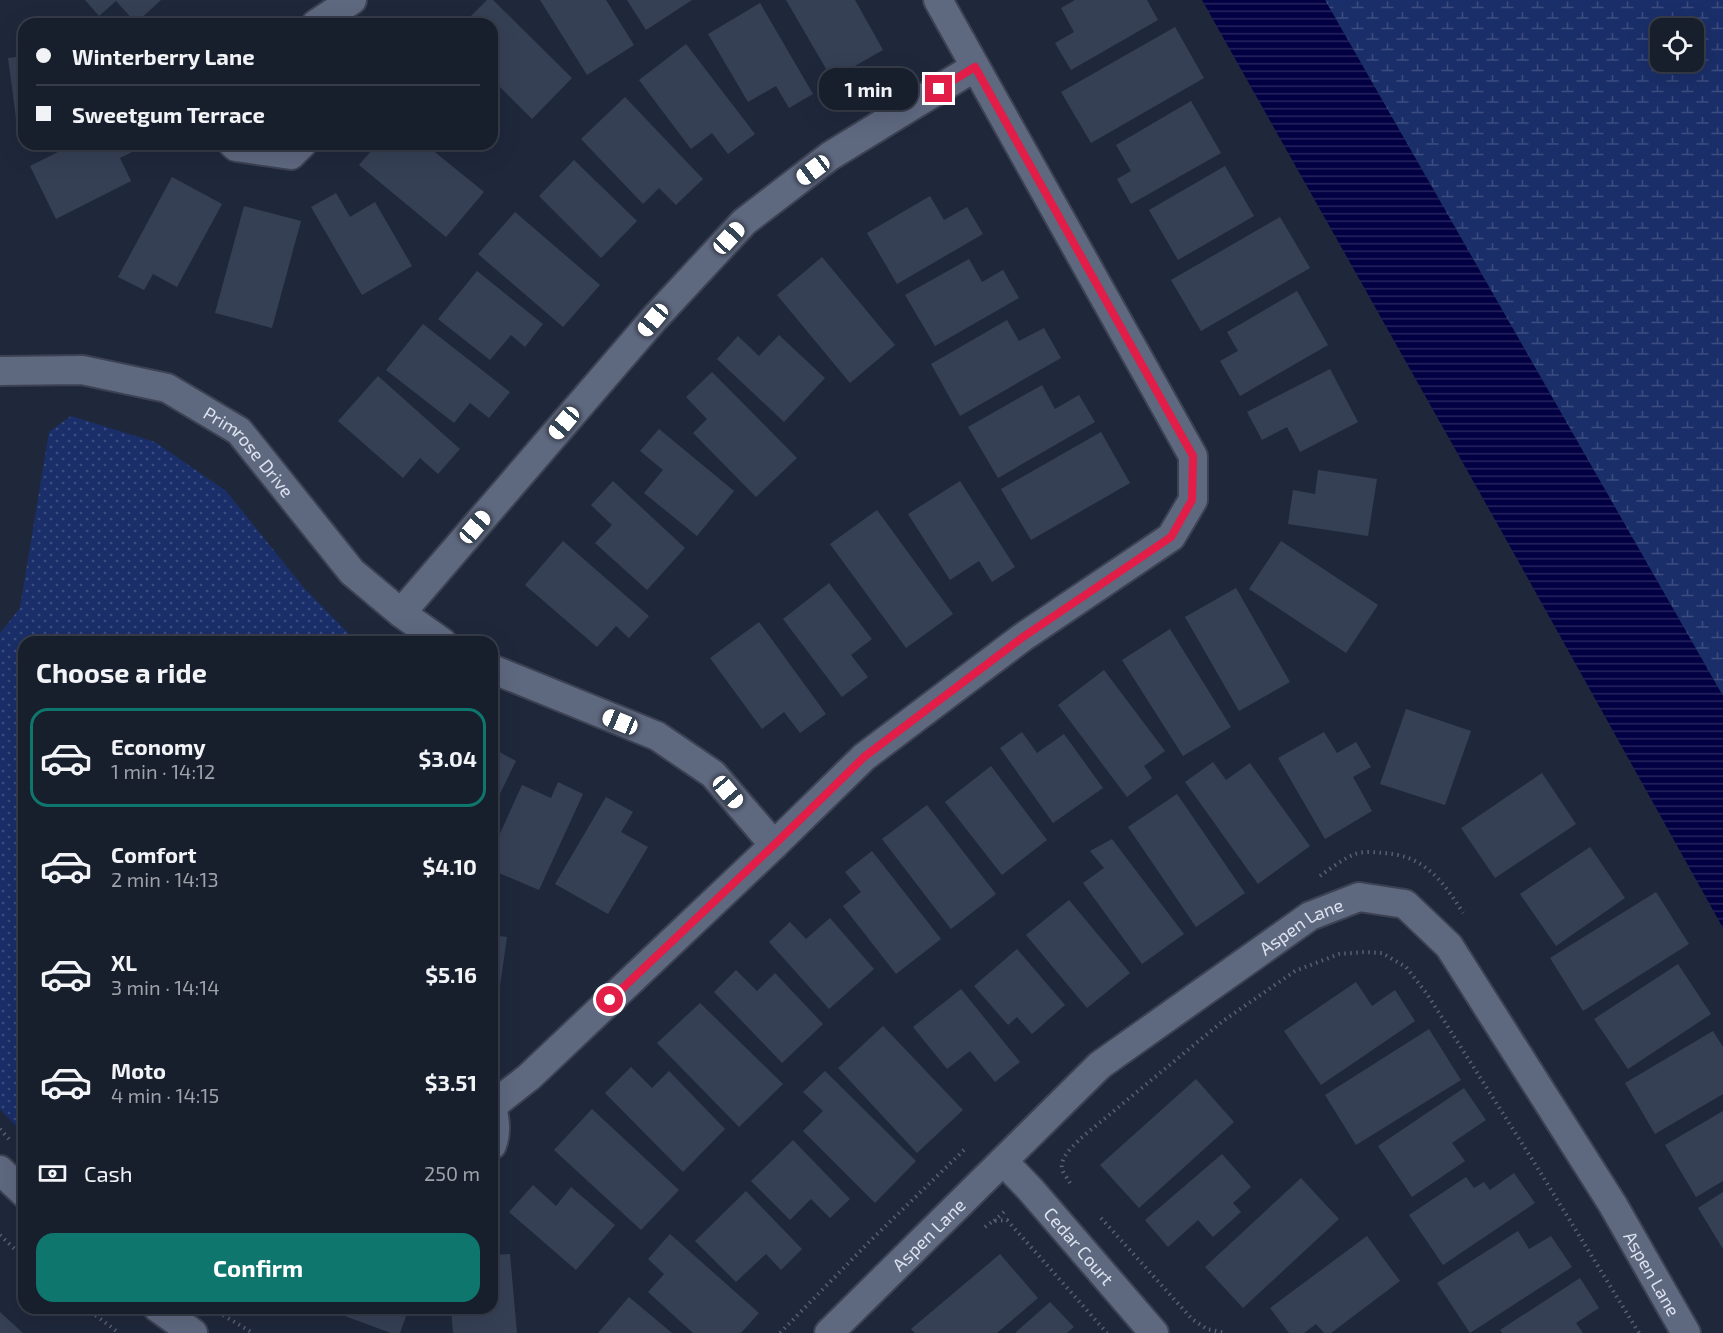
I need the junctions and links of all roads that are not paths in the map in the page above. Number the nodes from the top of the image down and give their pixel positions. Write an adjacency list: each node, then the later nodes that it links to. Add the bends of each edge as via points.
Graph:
1 (352, 0): 3 (street)
2 (938, 0): 4 (street)
3 (325, 18)
4 (975, 67): 8 (street, via 830,156 744,222 653,320); 11 (street, via 1193,456 1192,500 1171,537 1023,637 864,757)
5 (260, 150): 6 (street, via 291,154)
6 (295, 150)
7 (0, 371): 8 (street, Primrose Drive, via 82,370 167,388 221,420 239,431 352,573)
8 (401, 613): 9 (street, Primrose Drive)
9 (434, 636)
10 (498, 671): 11 (street, via 657,736 713,774)
11 (774, 845): 12 (street)
12 (498, 1102)
13 (1003, 1161): 18 (street, Aspen Lane); 19 (street, Cedar Court); 20 (street, Aspen Lane, via 1100,1065 1310,916 1359,897 1405,904 1449,946 1612,1206)
14 (0, 1170): 15 (street)
15 (18, 1187)
16 (166, 1314): 17 (street)
17 (193, 1333)
18 (829, 1333)
19 (1154, 1333)
20 (1686, 1333)

